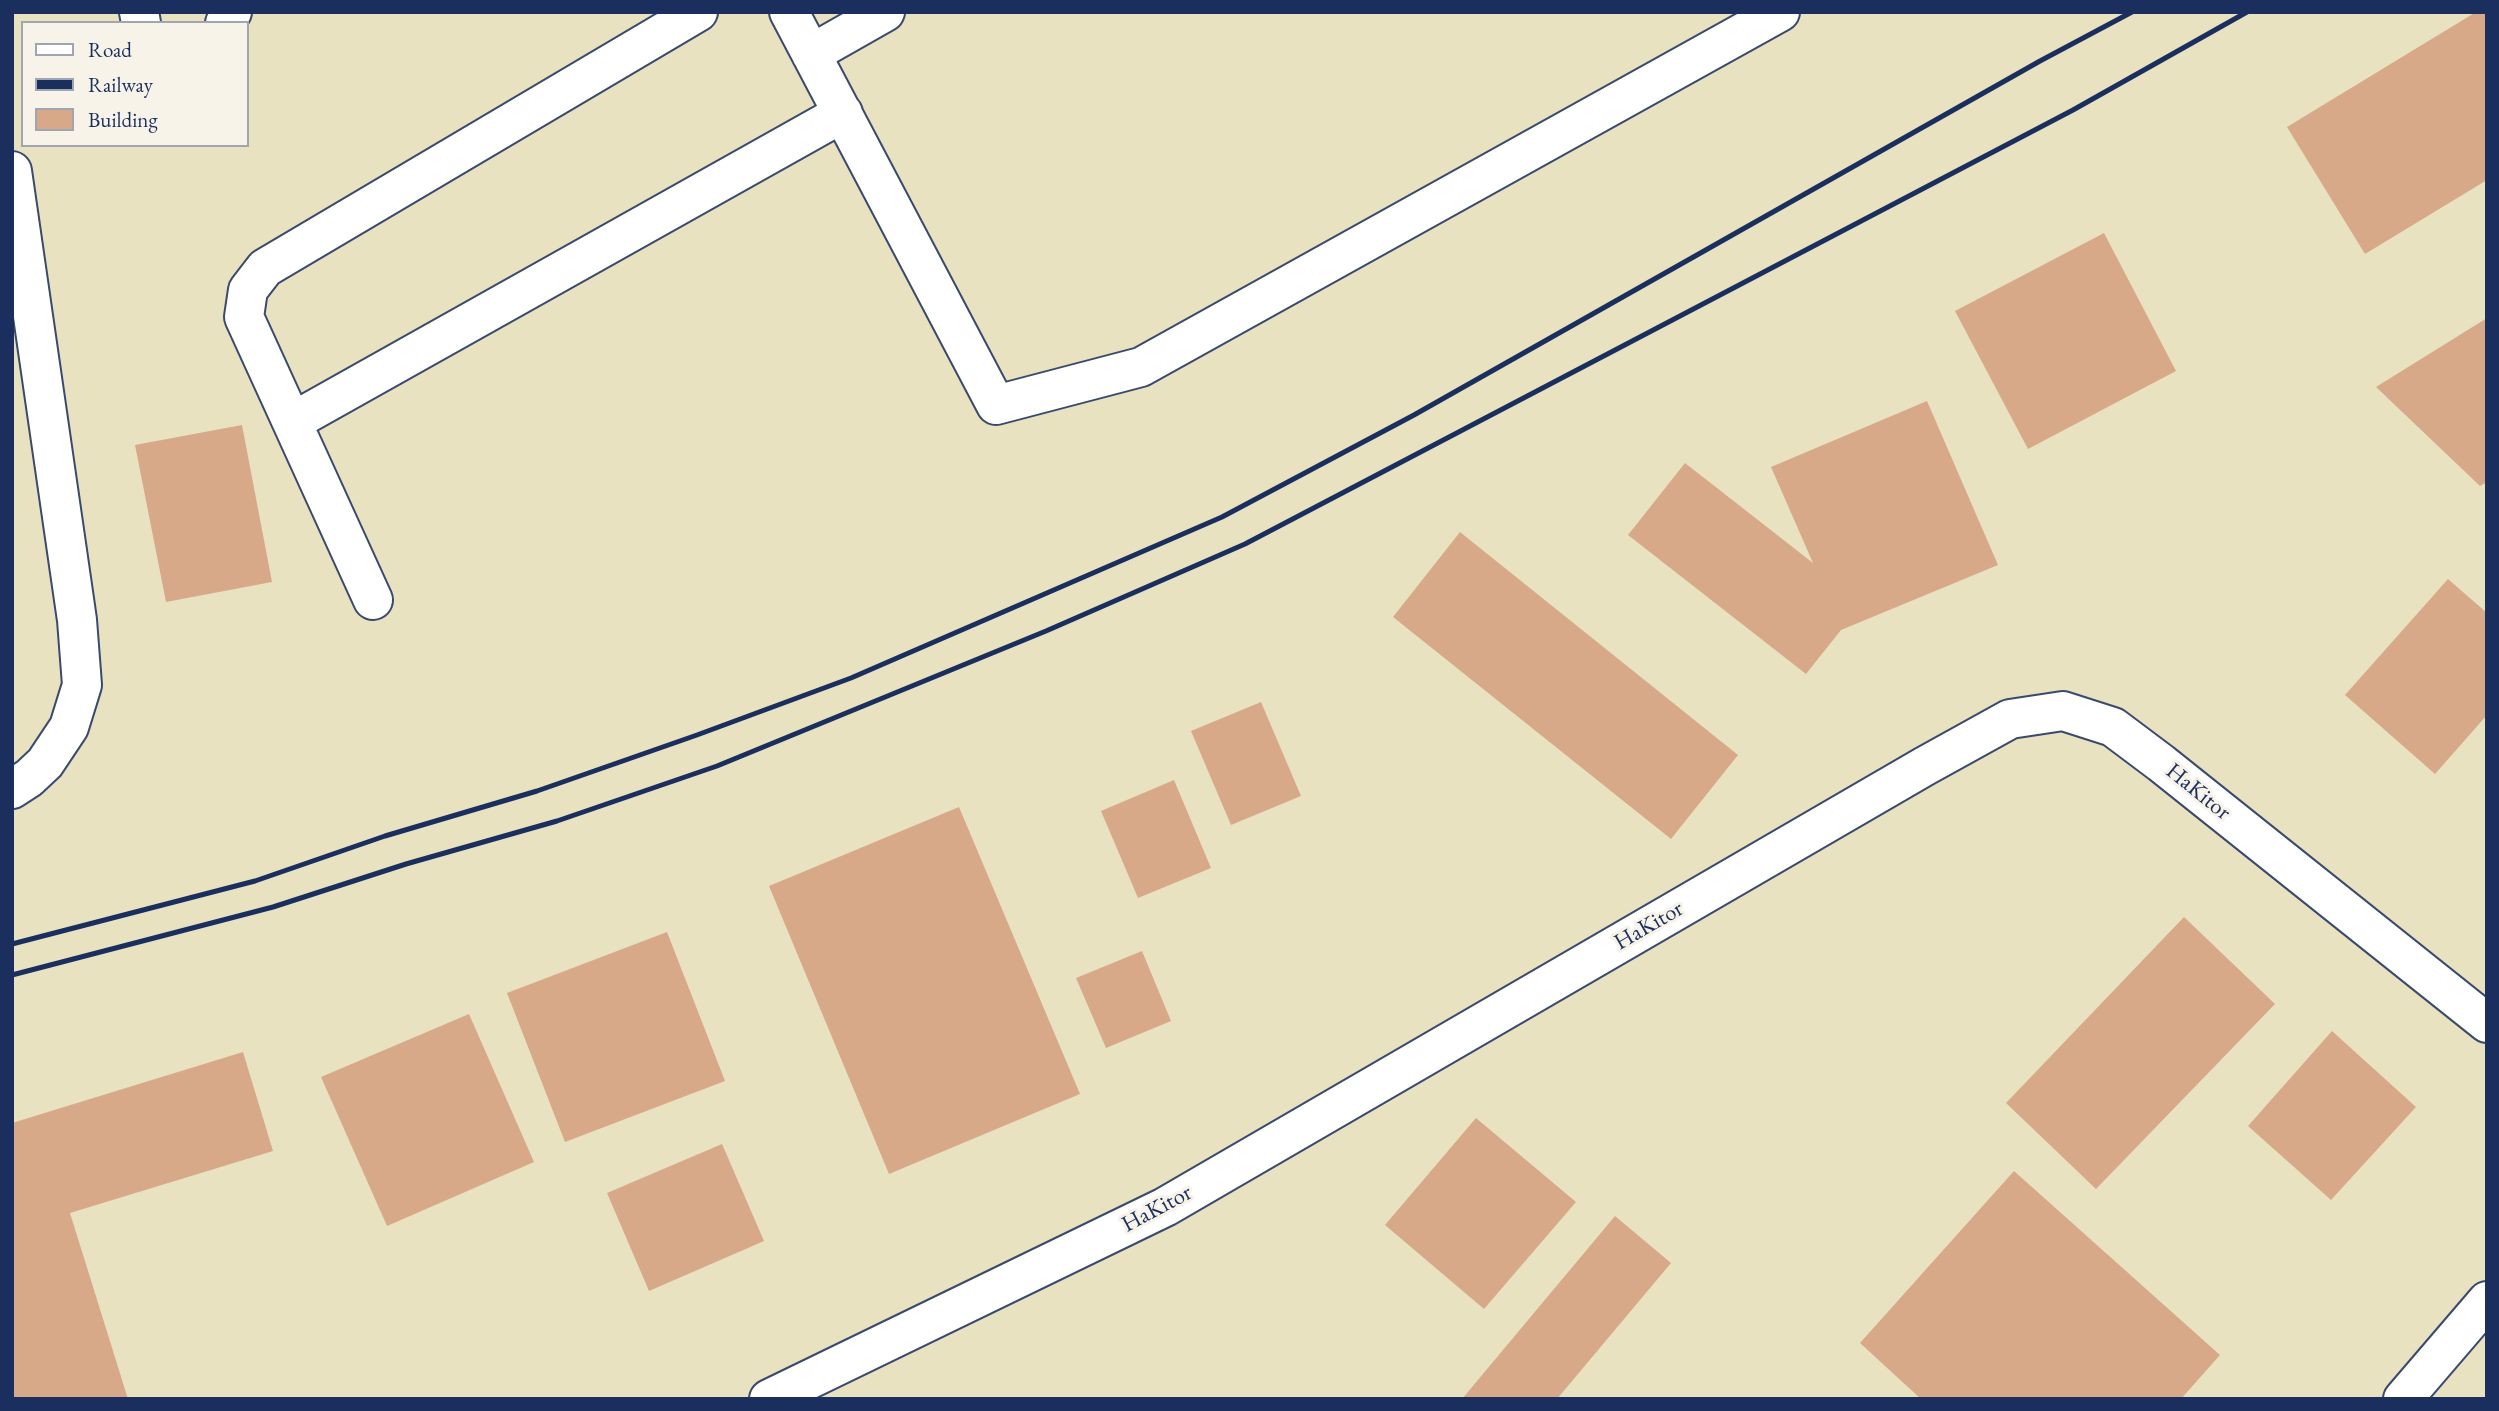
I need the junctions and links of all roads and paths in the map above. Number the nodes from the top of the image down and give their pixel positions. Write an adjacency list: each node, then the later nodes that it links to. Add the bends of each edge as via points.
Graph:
1 (698, 12): 8 (street, via 265,268 248,290 244,317)
2 (789, 12): 5 (street)
3 (885, 12): 5 (street)
4 (1780, 12): 6 (street, via 1141,367 996,405)
5 (811, 54): 6 (street)
6 (843, 113): 8 (street)
7 (12, 172): 10 (street, via 77,620 82,685 69,727 45,763)
8 (292, 422): 9 (street)
9 (373, 600)
10 (12, 789)
11 (2487, 1023): 13 (street, HaKitor, via 2113,727 2063,711 2010,719 1165,1207)
12 (2487, 1301): 14 (street)
13 (769, 1399)
14 (2403, 1399)

